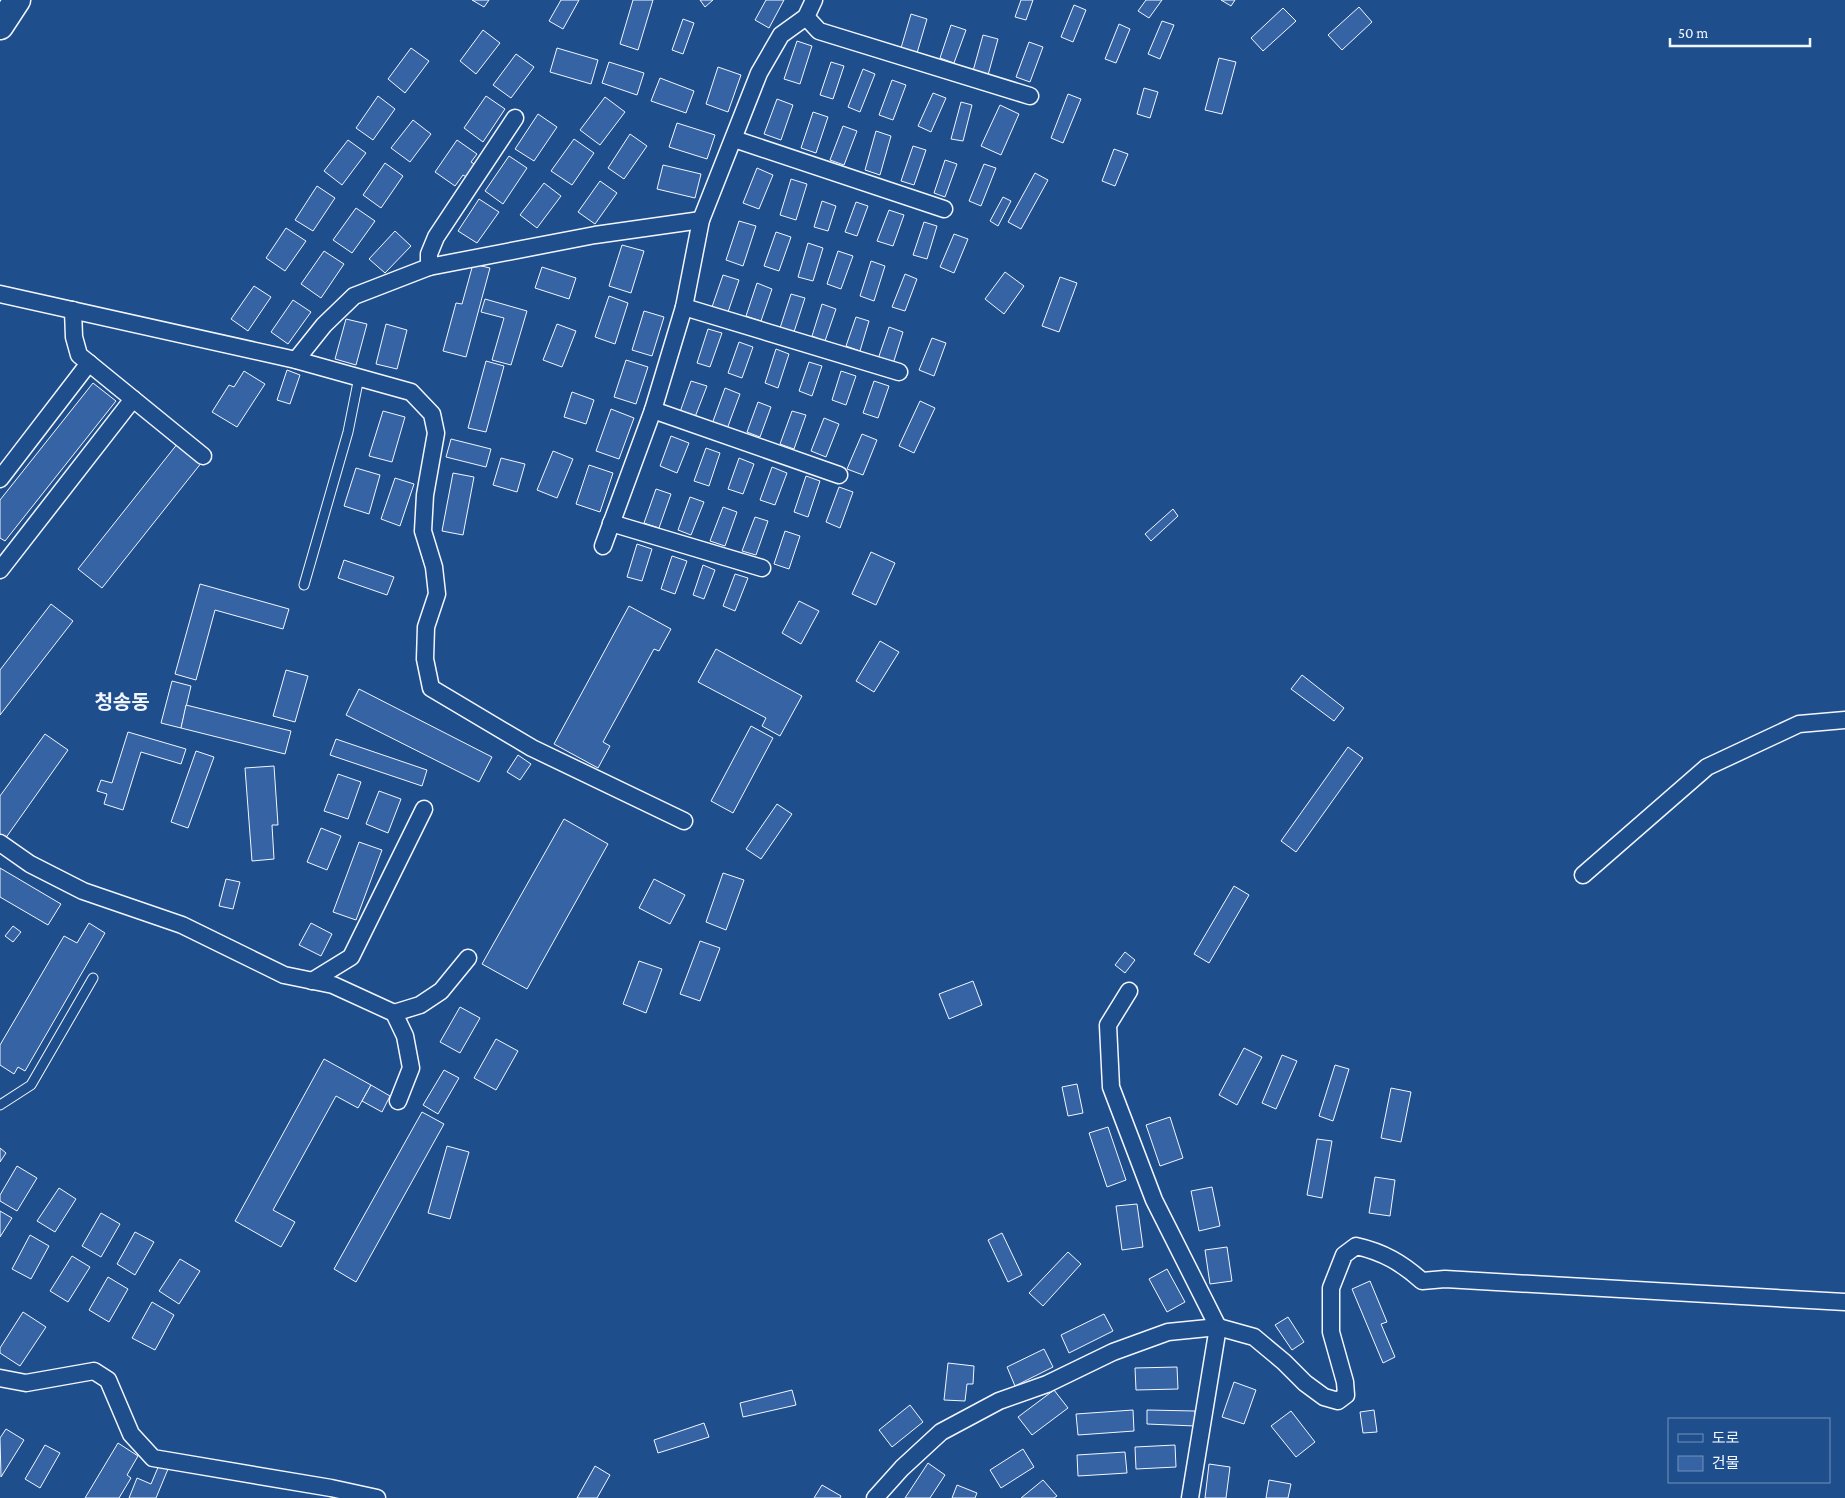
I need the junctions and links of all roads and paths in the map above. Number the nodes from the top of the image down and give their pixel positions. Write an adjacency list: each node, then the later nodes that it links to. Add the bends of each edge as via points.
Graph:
1 (17, 0): 4 (main road)
2 (814, 0): 3 (street)
3 (806, 17): 5 (street, via 819,31); 7 (street, via 780,35 759,73)
4 (0, 26)
5 (1030, 96)
6 (515, 118): 10 (street, via 436,237 429,254)
7 (734, 139): 8 (street); 9 (street)
8 (944, 209)
9 (701, 220): 10 (street); 12 (street)
10 (429, 267): 14 (street, via 354,296)
11 (0, 294): 13 (street)
12 (684, 307): 16 (street); 19 (street)
13 (72, 310): 14 (street); 15 (street, via 79,355)
14 (296, 360): 17 (street)
15 (89, 363): 18 (street); 22 (street)
16 (899, 372)
17 (359, 377): 27 (lane, via 348,432); 30 (street, via 411,392 432,414 436,433 425,495 423,531 434,568 437,594 426,627 425,659 431,688 532,748)
18 (133, 399): 20 (street); 26 (street)
19 (653, 410): 21 (street); 23 (street)
20 (203, 456)
21 (839, 475)
22 (0, 478)
23 (611, 523): 24 (street); 25 (street)
24 (603, 546)
25 (762, 568)
26 (0, 570)
27 (304, 585)
28 (1845, 720): 32 (street, via 1799,724 1707,766)
29 (424, 809): 35 (street, via 352,957)
30 (684, 821)
31 (0, 843): 35 (street, via 30,864 83,891 182,924 284,976)
32 (1583, 875)
33 (468, 958): 37 (street, via 441,991 420,1005)
34 (93, 978): 39 (lane, via 31,1085)
35 (312, 981): 37 (street, via 346,990)
36 (1129, 991): 41 (street, via 1108,1025 1111,1087 1154,1200)
37 (394, 1013): 38 (street, via 405,1036 411,1068)
38 (398, 1100)
39 (0, 1104)
40 (1845, 1302): 41 (street, via 1445,1279 1422,1281 1389,1257 1356,1246 1344,1255 1331,1288 1331,1332 1346,1388 1346,1395 1338,1401 1324,1397 1305,1383 1254,1337)
41 (1218, 1327): 44 (street, via 1168,1332 1113,1352 1048,1384 999,1401 941,1432); 45 (street)
42 (0, 1378): 43 (street, via 26,1383 94,1371 108,1380 131,1434 153,1458)
43 (377, 1498)
44 (875, 1498)
45 (1190, 1498)

